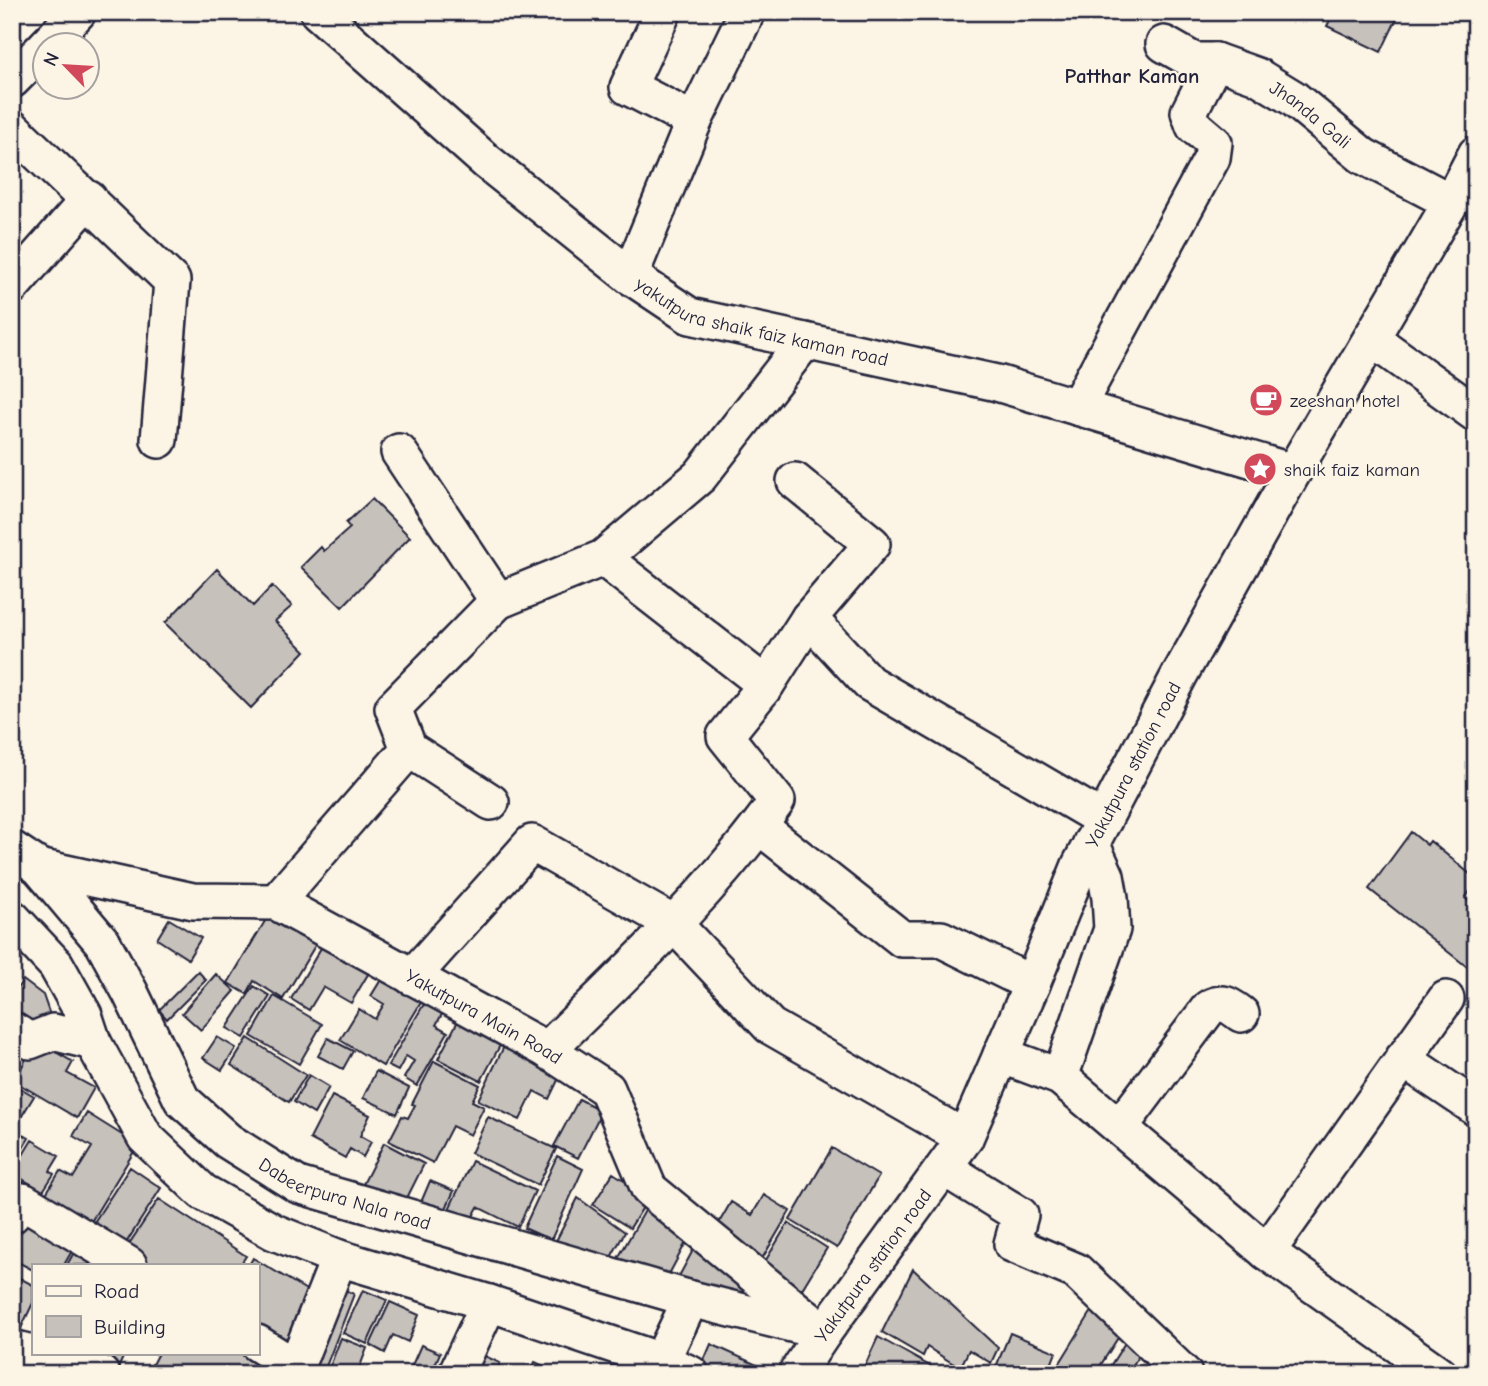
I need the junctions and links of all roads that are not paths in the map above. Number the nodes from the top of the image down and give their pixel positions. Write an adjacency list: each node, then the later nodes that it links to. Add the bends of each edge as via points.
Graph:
1 (78, 12): 5 (street)
2 (318, 12): 15 (street, yakutpura shaik faiz kaman road, via 446,127)
3 (747, 12): 10 (street)
4 (660, 13): 10 (street, via 628,87)
5 (59, 32)
6 (1164, 44): 8 (street, Jhanda Gali, via 1194,61)
7 (32, 60): 9 (street)
8 (1215, 61): 14 (street, Jhanda Gali, via 1293,98 1363,156); 19 (street, via 1189,112 1194,126 1214,143 1215,151)
9 (12, 80)
10 (694, 121): 15 (street)
11 (12, 128): 13 (street)
12 (1476, 154): 14 (street, Yakutpura station road)
13 (89, 200): 16 (street); 21 (street, via 172,281)
14 (1451, 202): 17 (street, Yakutpura station road)
15 (630, 276): 18 (street, yakutpura shaik faiz kaman road, via 690,316)
16 (12, 286)
17 (1372, 339): 20 (street); 23 (street, Yakutpura station road)
18 (805, 341): 19 (street, yakutpura shaik faiz kaman road, via 997,383); 25 (street, via 700,476)
19 (1077, 407): 23 (street, yakutpura shaik faiz kaman road)
20 (1476, 414)
21 (159, 440)
22 (399, 452): 26 (street)
23 (1293, 472): 32 (street, Yakutpura station road)
24 (795, 481): 27 (street, via 872,544)
25 (603, 558): 26 (street); 28 (street)
26 (498, 601): 29 (street, via 393,708)
27 (809, 618): 28 (street); 32 (street, via 869,683)
28 (766, 685): 31 (street, via 725,736 777,801)
29 (409, 749): 30 (street); 34 (street)
30 (491, 802)
31 (759, 826): 36 (street); 38 (street, via 902,939 942,939)
32 (1097, 832): 38 (street, Yakutpura station road); 47 (street, via 1112,929)
33 (26, 858): 34 (street, Yakutpura Main Road, via 193,901); 39 (street, Dabeerpura Nala road, via 103,943)
34 (276, 902): 37 (street, Yakutpura Main Road)
35 (12, 919): 42 (street, via 56,965)
36 (674, 924): 37 (street, via 532,843); 44 (street); 50 (street, via 770,1026)
37 (412, 977): 44 (street, Yakutpura Main Road)
38 (1032, 984): 45 (street, Yakutpura station road)
39 (130, 992): 42 (street); 52 (street, Dabeerpura Nala road, via 182,1100 228,1141)
40 (1446, 999): 46 (street)
41 (1241, 1014): 49 (street, via 1228,1004 1209,1008)
42 (88, 1028): 43 (street, via 53,1032 30,1041); 54 (street, via 145,1137 203,1192)
43 (12, 1030)
44 (547, 1050): 60 (street, Yakutpura Main Road, via 607,1089 649,1189)
45 (1001, 1055): 47 (street); 50 (street, Yakutpura station road)
46 (1403, 1059): 48 (street); 55 (street)
47 (1060, 1077): 49 (street)
48 (1476, 1108)
49 (1120, 1127): 55 (street)
50 (965, 1138): 51 (street, Yakutpura station road)
51 (944, 1168): 60 (street, Yakutpura station road); 70 (street, via 1020,1214 1012,1244 1076,1271)
52 (298, 1185): 54 (street); 58 (street, Dabeerpura Nala road)
53 (12, 1215): 57 (street, via 23,1201)
54 (274, 1232): 56 (street)
55 (1268, 1252): 71 (street)
56 (339, 1258): 59 (street); 66 (street)
57 (127, 1264)
58 (691, 1298): 60 (street, Dabeerpura Nala road); 65 (street)
59 (489, 1303): 65 (street); 68 (street)
60 (824, 1332): 69 (street, Yakutpura station road)
61 (259, 1344): 66 (street)
62 (12, 1348): 63 (street)
63 (32, 1353)
64 (36, 1354): 67 (street)
65 (676, 1368)
66 (294, 1370)
67 (101, 1374)
68 (456, 1374)
69 (796, 1374)
70 (1184, 1374)
71 (1439, 1374)

